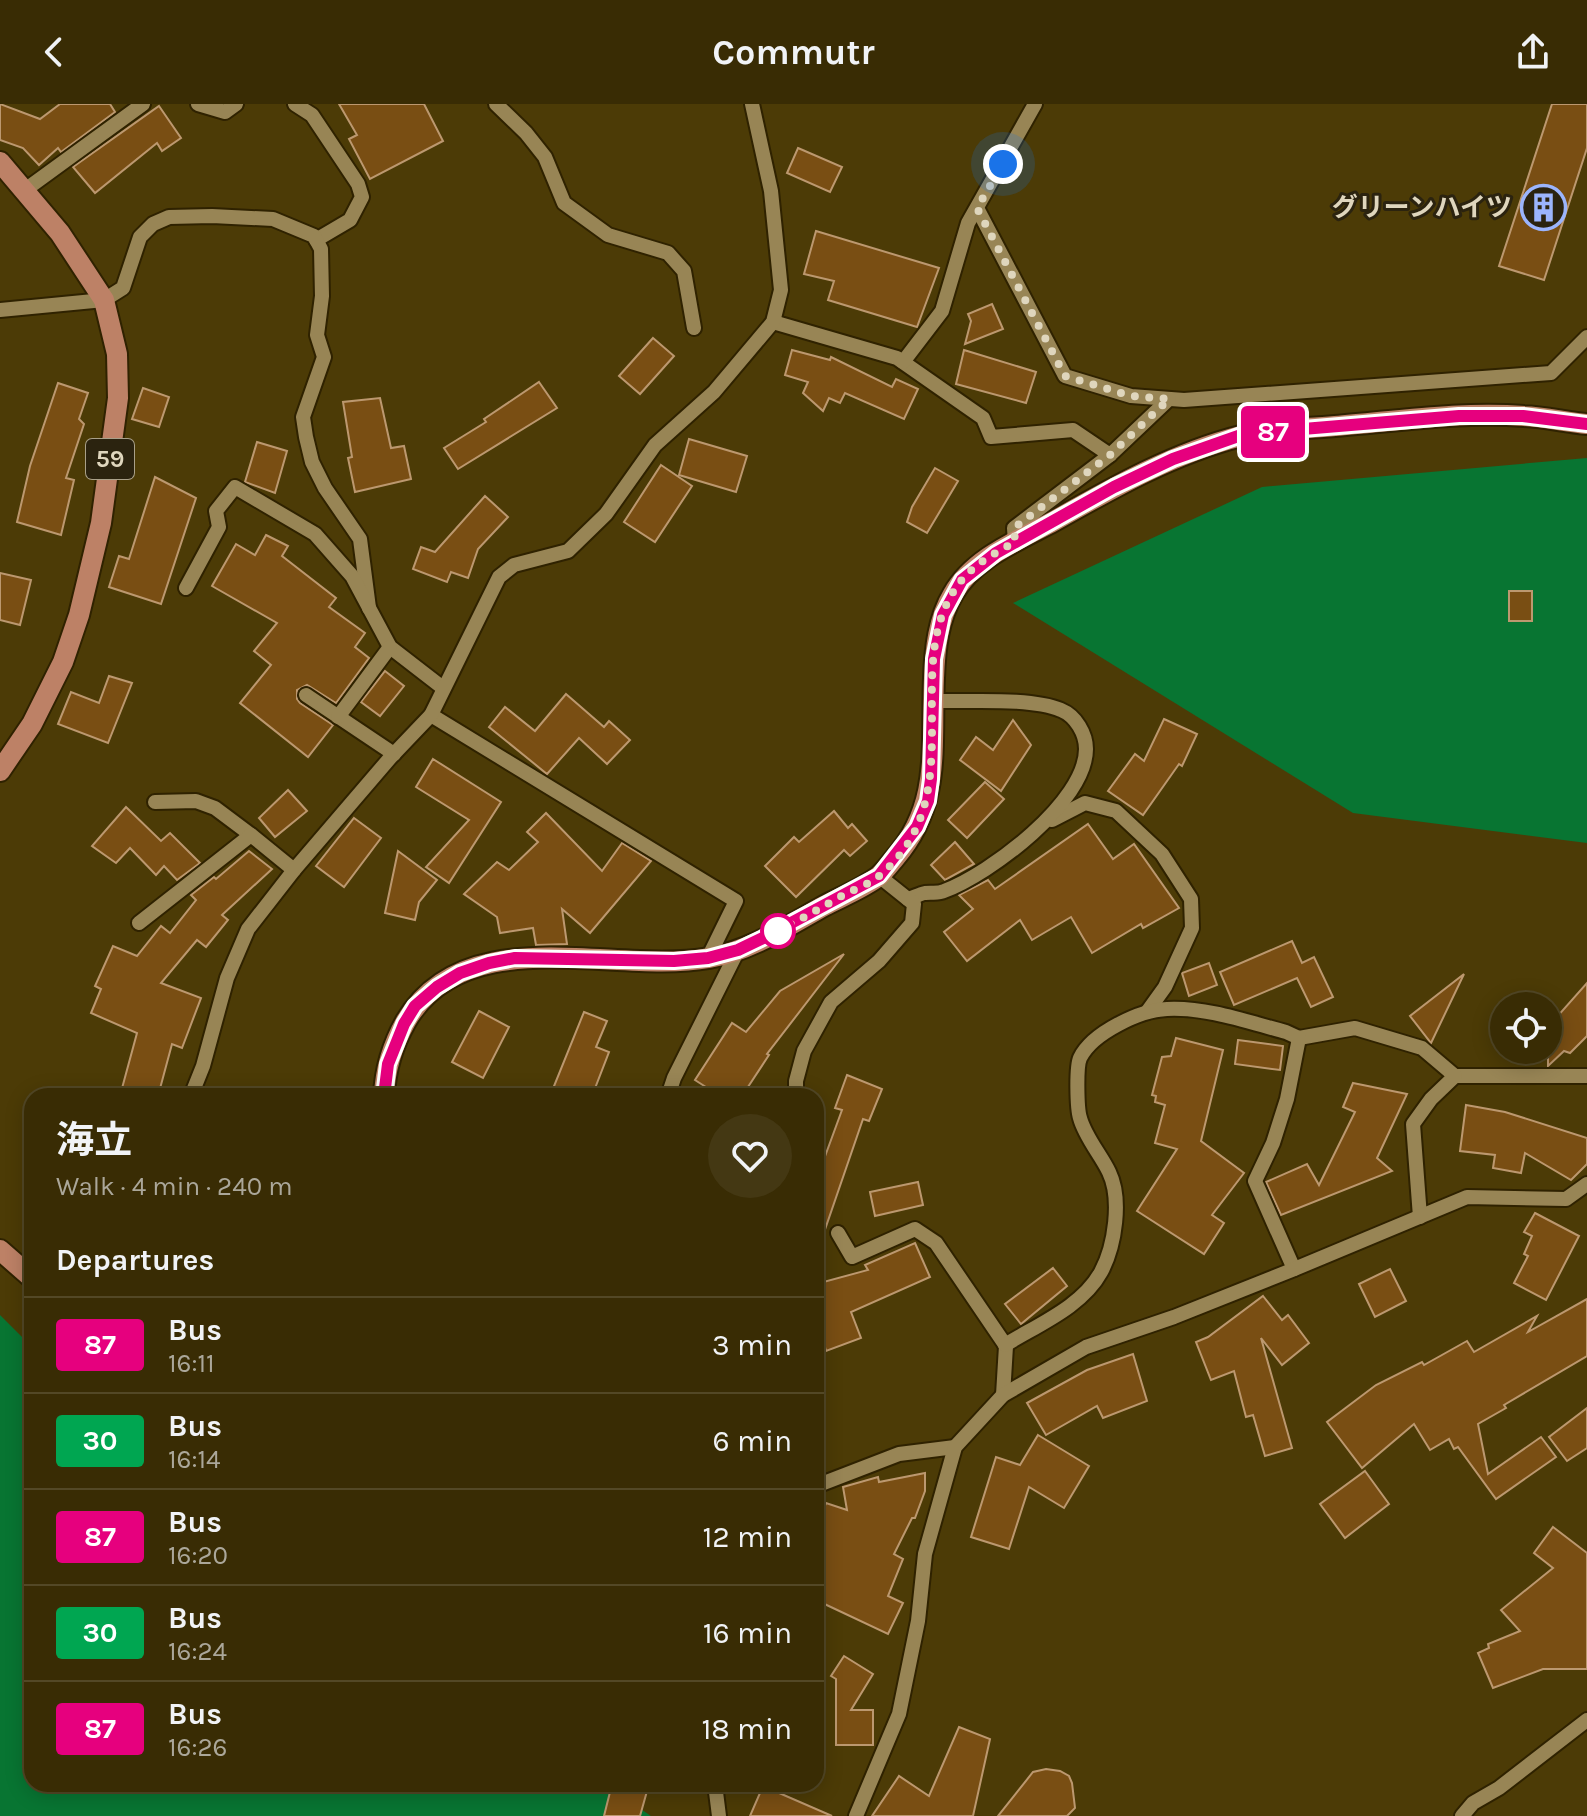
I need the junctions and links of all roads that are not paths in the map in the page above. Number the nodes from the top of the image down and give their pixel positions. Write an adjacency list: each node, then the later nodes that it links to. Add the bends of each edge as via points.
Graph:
1 (143, 104): 9 (street)
2 (198, 104): 3 (street, via 225,112)
3 (236, 104)
4 (295, 104): 11 (street, via 312,115 362,197 350,220)
5 (496, 104): 15 (street, via 545,157 564,203 608,235 668,253 684,271)
6 (752, 104): 14 (street, via 771,191 781,290)
7 (1035, 104): 10 (street)
8 (0, 162): 9 (main road, 59)
9 (25, 190): 12 (main road, 59)
10 (977, 208): 17 (street, via 942,311); 18 (street, via 1065,376 1131,396)
11 (316, 240): 12 (street, via 273,219 169,217 140,237 123,288); 23 (street, via 321,249 322,296 317,335 324,357 303,417 312,462 360,539)
12 (104, 300): 13 (street); 31 (main road, 59, via 117,354 118,398 101,523 63,662 32,724)
13 (0, 310)
14 (773, 322): 17 (street); 25 (street, via 714,392 655,445 606,514 568,551 514,565 499,577)
15 (694, 328)
16 (1587, 337): 18 (street, via 1551,373)
17 (903, 362): 20 (street, via 983,418 991,437 1073,430)
18 (1169, 399): 20 (street)
19 (1587, 424): 21 (main road, via 1459,416 1244,434 1173,459)
20 (1110, 455): 21 (street, via 1014,528)
21 (1015, 542): 27 (main road, via 970,573 951,597 938,633)
22 (186, 588): 23 (street, via 219,527 216,511 235,487 315,534 352,576)
23 (369, 608): 24 (street)
24 (390, 647): 25 (street); 29 (street)
25 (443, 688): 28 (street)
26 (306, 695): 29 (street)
27 (933, 701): 33 (street, via 1040,704 1064,711 1078,724 1086,741 1086,763 1068,798); 36 (main road, via 928,801 917,827)
28 (431, 715): 30 (street); 40 (street, via 736,901)
29 (338, 717): 30 (street)
30 (394, 754): 35 (street)
31 (0, 771)
32 (155, 802): 34 (street, via 196,801 215,808)
33 (1034, 830): 37 (street, via 1016,849 942,893); 41 (street, via 1085,803 1116,811 1162,854 1191,899 1192,928 1165,987)
34 (251, 835): 35 (street); 38 (street)
35 (294, 870): 45 (street, via 248,929 227,978)
36 (879, 876): 37 (street); 39 (main road)
37 (908, 899): 48 (street, via 914,904 912,923 879,961 831,1002 804,1051)
38 (139, 923)
39 (738, 950): 40 (main road); 47 (street)
40 (708, 958): 46 (main road, via 515,958 460,973 415,1006 388,1064)
41 (1147, 1012): 42 (street, via 1193,1010); 55 (street, via 1107,1030 1081,1056 1076,1074 1080,1118 1111,1175 1116,1197 1112,1240 1101,1273 1077,1301)
42 (1299, 1038): 43 (street, via 1355,1028 1422,1048); 53 (street, via 1283,1114 1255,1181)
43 (1455, 1076): 44 (street); 50 (street, via 1413,1124)
44 (1587, 1076)
45 (194, 1088)
46 (385, 1088)
47 (671, 1088)
48 (796, 1088)
49 (1587, 1184): 50 (street, via 1566,1199 1467,1197)
50 (1420, 1217): 53 (street)
51 (838, 1233): 55 (street, via 852,1257 915,1229 936,1243)
52 (0, 1250): 54 (main road)
53 (1294, 1269): 56 (street, via 1086,1347)
54 (24, 1271)
55 (1005, 1345): 56 (street)
56 (1003, 1395): 57 (street)
57 (955, 1447): 58 (street, via 899,1454); 62 (street, via 925,1554 899,1714)
58 (824, 1483)
59 (1587, 1720): 63 (street)
60 (716, 1792): 61 (street)
61 (719, 1816)
62 (856, 1816)
63 (1462, 1816)

